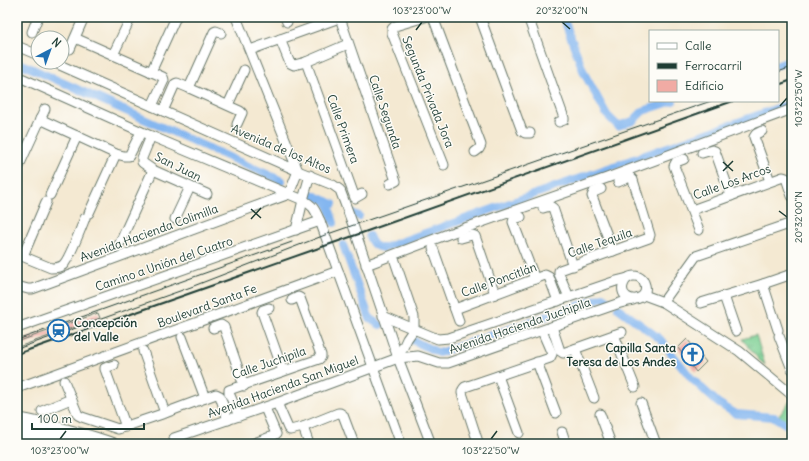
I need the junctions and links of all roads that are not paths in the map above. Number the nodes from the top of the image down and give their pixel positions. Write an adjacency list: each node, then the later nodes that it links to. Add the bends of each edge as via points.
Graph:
1 (28, 17): 11 (street)
2 (84, 17): 14 (street)
3 (130, 17): 21 (street)
4 (176, 17): 25 (street)
5 (236, 17): 19 (street)
6 (341, 17): 15 (street); 16 (street)
7 (426, 17): 45 (street, Segunda Privada Jora, via 396,26 392,33)
8 (433, 17): 41 (street, via 481,145)
9 (480, 17): 38 (street, via 522,131)
10 (528, 17): 34 (street, via 564,118)
11 (38, 19): 12 (street)
12 (33, 30)
13 (221, 33): 27 (street, via 214,32)
14 (75, 38): 18 (street); 21 (street)
15 (280, 39): 19 (street); 22 (street, via 290,63 294,65)
16 (348, 44): 22 (street); 52 (street, Calle Segunda, via 396,181)
17 (17, 46): 20 (street)
18 (70, 49)
19 (250, 50): 48 (street)
20 (30, 52)
21 (114, 55): 25 (street)
22 (306, 62): 57 (street, Calle Primera, via 355,198)
23 (70, 70): 29 (street, Avenida de los Altos)
24 (244, 70): 28 (street)
25 (151, 72): 29 (street, via 164,78)
26 (17, 76): 37 (street)
27 (190, 88): 28 (street); 32 (street, via 175,83)
28 (228, 105): 35 (street, via 242,113)
29 (152, 106): 32 (street, Avenida de los Altos)
30 (45, 109): 33 (street)
31 (792, 109): 75 (street)
32 (163, 111): 48 (street, Avenida de los Altos)
33 (40, 119): 39 (street); 46 (street)
34 (559, 122)
35 (237, 124)
36 (762, 131): 50 (street, via 754,138)
37 (141, 132): 40 (street); 43 (street, via 129,156)
38 (530, 133)
39 (77, 136): 43 (street); 73 (street)
40 (151, 136): 47 (street, San Juan, via 142,160); 56 (street)
41 (475, 152)
42 (702, 153): 58 (street, via 712,150 716,152)
43 (116, 154): 73 (street, via 65,263 51,268)
44 (684, 159): 62 (street, via 676,162 674,166)
45 (444, 164)
46 (17, 170)
47 (153, 170): 53 (street, San Juan); 70 (street)
48 (298, 171): 49 (street, Avenida de los Altos); 56 (street)
49 (310, 175): 60 (street); 75 (street, Avenida de los Altos, via 340,190)
50 (770, 181): 58 (street, Calle Los Arcos); 59 (street, Calle Los Arcos, via 786,177)
51 (618, 182): 72 (street, Calle Tequila, via 630,177 633,180 650,238)
52 (390, 184)
53 (190, 187): 55 (street, San Juan); 64 (street)
54 (601, 189): 72 (street, via 592,196)
55 (207, 194)
56 (289, 194): 60 (street); 82 (street, Avenida Hacienda Colimilla, via 32,289)
57 (362, 194)
58 (731, 196): 62 (street, Calle Los Arcos)
59 (792, 196)
60 (303, 200): 65 (street, via 313,207); 67 (street)
61 (544, 208): 76 (street, via 553,208)
62 (692, 210): 68 (street)
63 (521, 217): 80 (street, via 513,222)
64 (175, 219)
65 (320, 222): 67 (street, Camino a Unión del Cuatro); 77 (street)
66 (792, 223): 90 (street, via 696,256)
67 (296, 230): 97 (street, Camino a Unión del Cuatro)
68 (699, 230)
69 (461, 238): 83 (street, via 472,234 475,236)
70 (118, 247)
71 (434, 248): 93 (street)
72 (613, 251): 76 (street, Calle Tequila)
73 (20, 255)
74 (395, 261): 99 (street, via 414,317)
75 (366, 265): 94 (street, Avenida de los Altos)
76 (573, 266): 86 (street, Calle Tequila, via 559,271)
77 (338, 271): 108 (street); 115 (street, Boulevard Santa Fe)
78 (792, 274): 81 (street)
79 (628, 278): 84 (street, via 633,276 643,280 646,285); 86 (street, Avenida Hacienda Juchipila); 87 (street, via 624,283 624,293)
80 (534, 279): 83 (street, Calle Poncitlán); 89 (street, Calle Poncitlán, via 548,276)
81 (763, 284): 85 (street); 109 (street)
82 (17, 286)
83 (496, 294): 93 (street, Calle Poncitlán)
84 (644, 295): 87 (street); 90 (street)
85 (724, 296): 91 (street); 101 (street)
86 (569, 297): 89 (street, Avenida Hacienda Juchipila)
87 (633, 299): 96 (street, Avenida Hacienda Juchipila)
88 (292, 300): 110 (street, Calle Juchipila, via 300,298 321,357)
89 (558, 301): 99 (street, Avenida Hacienda Juchipila, via 449,338 438,339)
90 (663, 302): 116 (street, via 739,351)
91 (702, 303)
92 (269, 308): 110 (street, via 262,312)
93 (455, 309): 95 (street)
94 (383, 316): 99 (street, Avenida Hacienda Juchipila); 105 (street, Avenida de los Altos)
95 (459, 321)
96 (552, 327): 100 (street, Avenida Hacienda Juchipila); 103 (street, via 562,353)
97 (17, 328)
98 (213, 328): 113 (street, via 221,325 224,327)
99 (414, 329): 105 (street)
100 (542, 331): 105 (street, Avenida Hacienda Juchipila, via 448,363 439,363 418,356); 106 (street, via 552,356)
101 (736, 332)
102 (182, 337): 118 (street)
103 (575, 349): 114 (street, via 618,333); 119 (street)
104 (143, 351): 124 (street)
105 (398, 358): 108 (street, Avenida Hacienda San Miguel); 146 (street, Avenida de los Altos)
106 (537, 362): 111 (street); 125 (street)
107 (114, 365): 130 (street, via 105,369)
108 (373, 368): 120 (street, Avenida Hacienda San Miguel); 145 (street)
109 (792, 369)
110 (283, 371): 113 (street, Calle Juchipila)
111 (498, 376): 134 (street); 138 (street, via 465,387 462,391)
112 (64, 381): 117 (street)
113 (244, 386): 127 (street, Calle Juchipila, via 229,392)
114 (635, 387)
115 (17, 388)
116 (792, 395)
117 (71, 398): 123 (street); 130 (street, via 80,416 118,429)
118 (205, 398): 124 (street); 129 (street, via 216,394 220,396)
119 (594, 398)
120 (278, 403): 122 (street, Avenida Hacienda San Miguel); 131 (street, via 288,429)
121 (641, 403): 149 (street)
122 (265, 408): 127 (street, Avenida Hacienda San Miguel); 137 (street, via 276,433)
123 (42, 410)
124 (165, 413): 130 (street)
125 (556, 413)
126 (600, 414): 148 (street)
127 (239, 416): 129 (street, Avenida Hacienda San Miguel)
128 (17, 419): 141 (main road, via 87,435)
129 (228, 420): 136 (street, Avenida Hacienda San Miguel)
130 (126, 427)
131 (303, 427): 143 (street); 144 (street, via 340,413)
132 (17, 428): 140 (main road)
133 (562, 432): 147 (street)
134 (519, 433)
135 (17, 437): 139 (main road)
136 (174, 438)
137 (264, 442): 142 (street)
138 (478, 442)
139 (51, 444)
140 (84, 444)
141 (113, 444)
142 (252, 444)
143 (310, 444)
144 (354, 444)
145 (401, 444)
146 (431, 444)
147 (566, 444)
148 (611, 444)
149 (656, 444)

